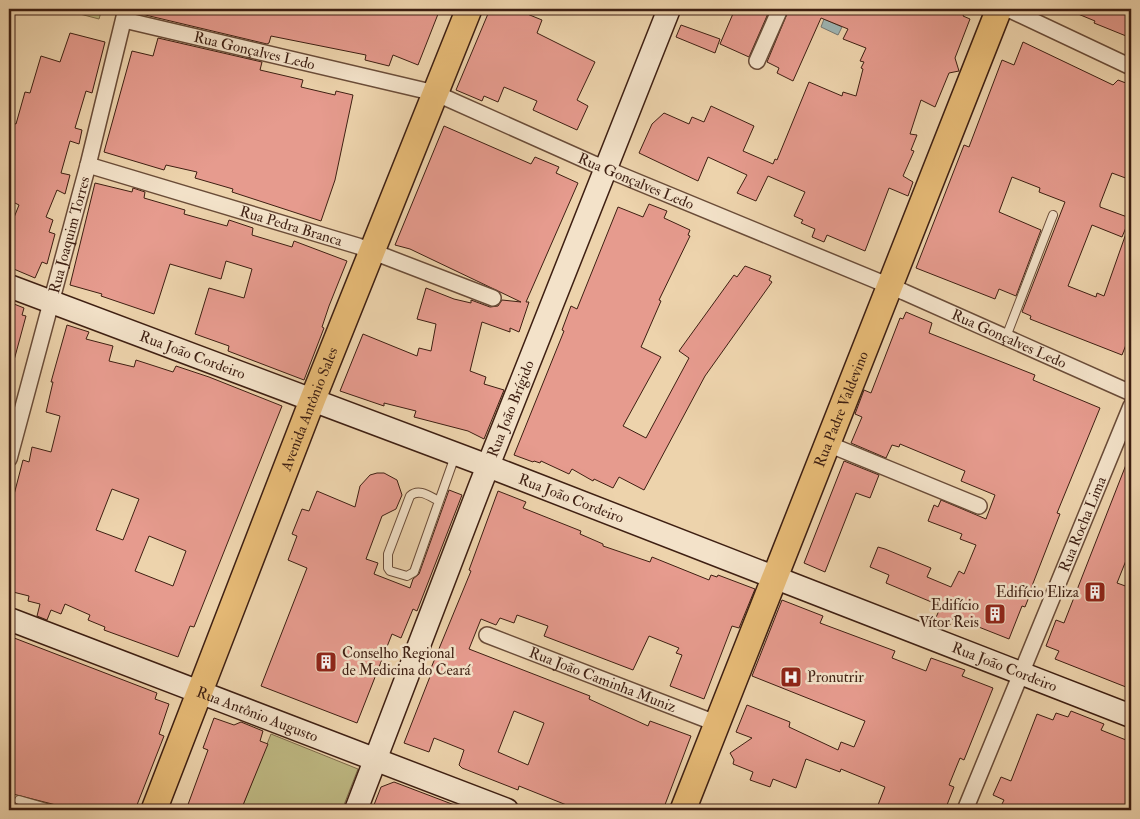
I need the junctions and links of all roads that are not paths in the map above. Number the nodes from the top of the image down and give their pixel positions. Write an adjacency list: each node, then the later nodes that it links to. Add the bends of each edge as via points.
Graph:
1 (469, 9): 9 (main road, Avenida Antônio Sales)
2 (669, 9): 11 (street, Rua João Brígido)
3 (780, 9): 7 (street)
4 (999, 9): 15 (main road, Rua Padre Valdevino)
5 (1008, 9): 8 (street)
6 (125, 15): 9 (street, Rua Gonçalves Ledo); 10 (street, Rua Joaquim Torres)
7 (757, 61)
8 (1131, 67)
9 (435, 93): 11 (street, Rua Gonçalves Ledo); 13 (main road, Avenida Antônio Sales)
10 (88, 165): 13 (street, Rua Pedra Branca); 17 (street, Rua Joaquim Torres)
11 (606, 169): 15 (street, Rua Gonçalves Ledo); 25 (street, Rua João Brígido)
12 (1053, 215): 18 (lane)
13 (373, 251): 16 (street, Rua Pedra Branca); 20 (main road, Avenida Antônio Sales)
14 (9, 286): 17 (street, Rua João Cordeiro)
15 (890, 286): 18 (street, Rua Gonçalves Ledo); 22 (main road, Rua Padre Valdevino)
16 (493, 298)
17 (50, 302): 20 (street, Rua João Cordeiro); 24 (street, Rua Joaquim Torres)
18 (1006, 337): 19 (street, Rua Gonçalves Ledo)
19 (1131, 393)
20 (312, 401): 23 (street, Rua João Cordeiro); 32 (main road, Avenida Antônio Sales)
21 (1131, 406): 31 (street, Rua Rocha Lima)
22 (828, 444): 27 (street); 28 (main road, Rua Padre Valdevino)
23 (456, 454): 25 (street, Rua João Cordeiro); 26 (lane)
24 (9, 459)
25 (488, 466): 28 (street, Rua João Cordeiro); 35 (street, Rua João Brígido)
26 (438, 501): 26 (lane, via 414,572 407,576 390,571 388,554 410,496 415,492 423,493)
27 (979, 506)
28 (775, 577): 31 (street, Rua João Cordeiro); 34 (main road, Rua Padre Valdevino)
29 (9, 619): 32 (street, Rua Antônio Augusto)
30 (487, 635): 34 (street, Rua João Caminha Muniz)
31 (1021, 674): 33 (street, Rua João Cordeiro); 42 (street, Rua Rocha Lima)
32 (201, 691): 35 (street, Rua Antônio Augusto); 38 (main road, Avenida Antônio Sales)
33 (1131, 716)
34 (718, 724): 41 (main road, Rua Padre Valdevino)
35 (375, 759): 39 (street, Rua João Brígido); 40 (street, Rua Antônio Augusto)
36 (19, 800): 37 (lane)
37 (54, 810)
38 (154, 810)
39 (356, 810)
40 (507, 810)
41 (684, 810)
42 (965, 810)

